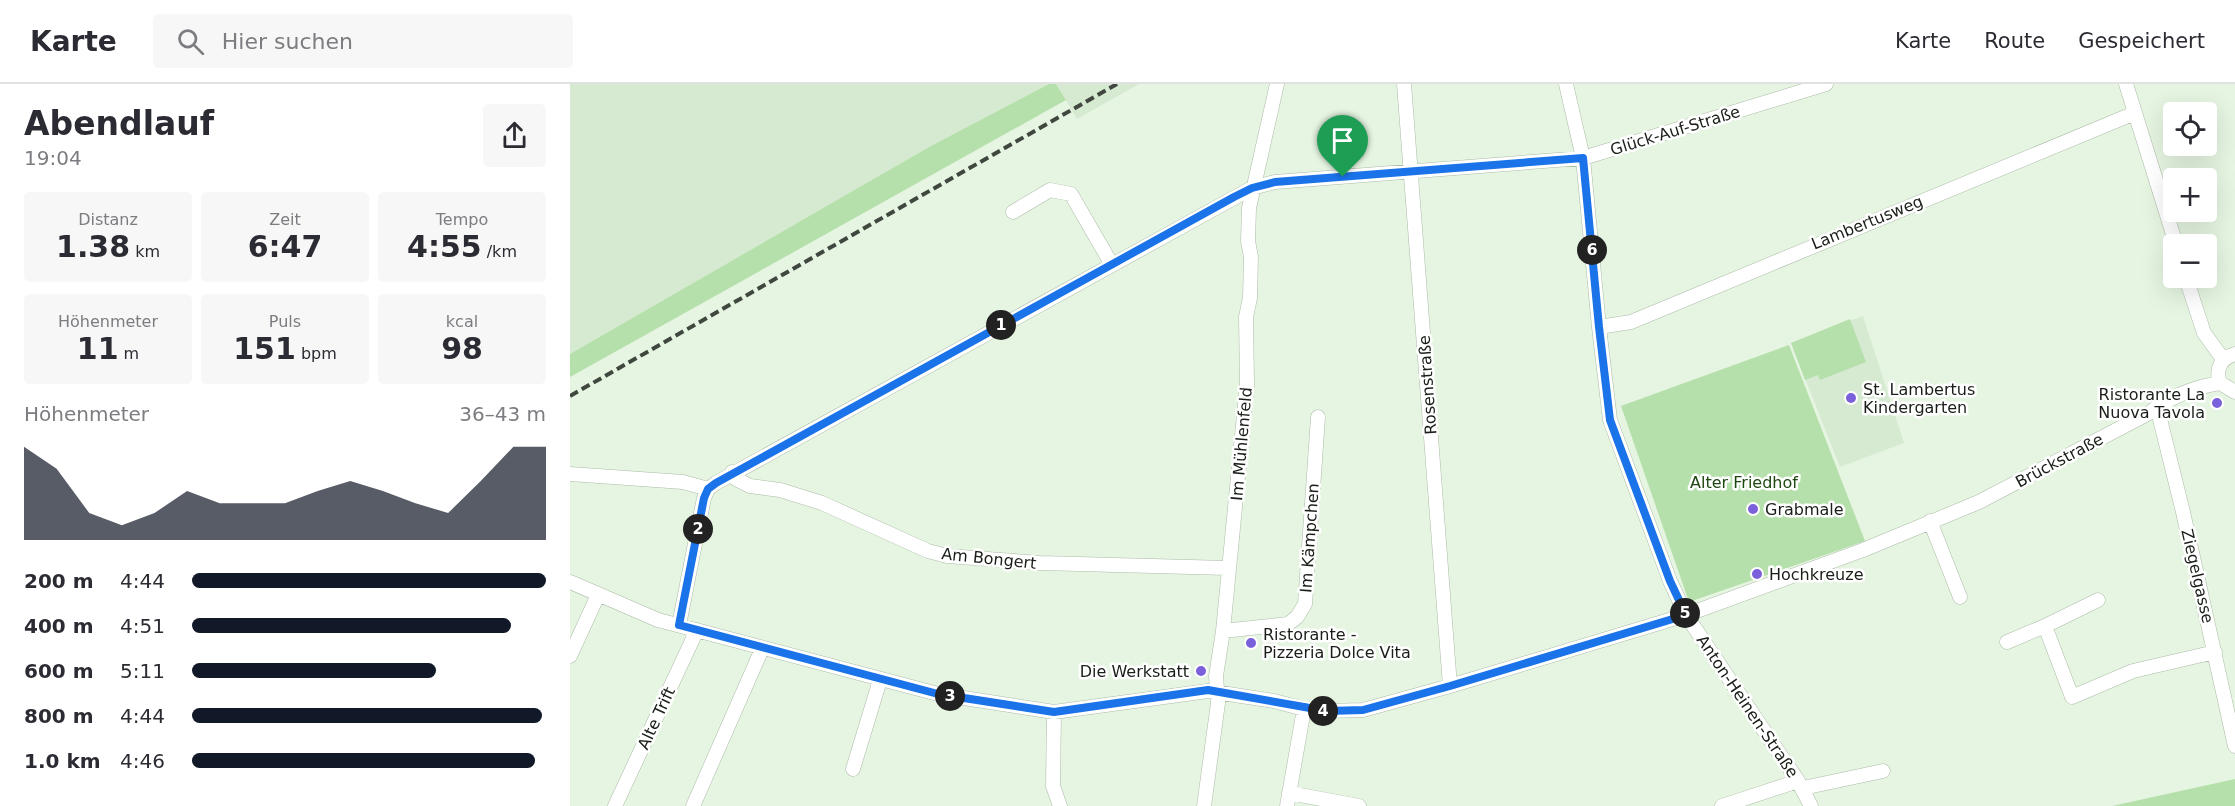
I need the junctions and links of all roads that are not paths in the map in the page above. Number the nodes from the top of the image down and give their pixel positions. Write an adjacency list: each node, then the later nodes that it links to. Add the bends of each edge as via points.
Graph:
1 (1277, 84): 9 (street, Im Mühlenfeld)
2 (1404, 84): 8 (street, Rosenstraße)
3 (1566, 84): 7 (street, Anton-Heinen-Straße)
4 (1826, 84): 7 (street, Glück-Auf-Straße)
5 (2126, 84): 6 (street)
6 (2135, 113): 11 (street); 14 (street, Lambertusweg, via 1631,322)
7 (1583, 158): 8 (street, Glück-Auf-Straße); 14 (street, Anton-Heinen-Straße)
8 (1411, 172): 9 (street, Glück-Auf-Straße, via 1275,182); 39 (street, Rosenstraße)
9 (1252, 188): 12 (street, Glück-Auf-Straße); 24 (street, Im Mühlenfeld, via 1247,384)
10 (1013, 212): 12 (street, via 1050,190 1071,195)
11 (2173, 234)
12 (1112, 265): 20 (street, Glück-Auf-Straße)
13 (2189, 288): 15 (street, via 2204,333)
14 (1599, 327): 29 (street, Anton-Heinen-Straße, via 1610,420)
15 (2229, 357): 16 (street, via 2217,370)
16 (2220, 382): 17 (street); 18 (street, Brückstraße, via 2203,385)
17 (2235, 392)
18 (2157, 407): 23 (street, Brückstraße, via 1979,501); 36 (street, Ziegelgasse)
19 (1318, 417): 33 (street, Im Kämpchen, via 1305,604 1288,624)
20 (732, 472): 22 (street, Glück-Auf-Straße); 24 (street, Am Bongert, via 736,479 750,486 780,490 822,503 928,551 948,556 1040,563)
21 (570, 474): 22 (street, via 683,482)
22 (708, 489): 30 (street)
23 (1930, 521): 27 (street); 29 (street, Brückstraße)
24 (1228, 568): 33 (street, Im Mühlenfeld)
25 (570, 582): 26 (street, Brückstraße)
26 (598, 595): 30 (street, Brückstraße); 37 (street)
27 (1960, 597)
28 (2098, 600): 31 (street)
29 (1686, 615): 39 (street, Brückstraße); 46 (street, Anton-Heinen-Straße)
30 (679, 625): 32 (street, Brückstraße)
31 (2045, 626): 34 (street); 36 (street, via 2072,697 2133,671)
32 (697, 630): 35 (street, Brückstraße); 48 (street, Alte Trift)
33 (1223, 631): 40 (street, Im Mühlenfeld, via 1216,676)
34 (2007, 642)
35 (762, 649): 38 (street, Brückstraße); 49 (street)
36 (2215, 652): 43 (street, Ziegelgasse)
37 (570, 656)
38 (880, 680): 42 (street, Brückstraße, via 938,694); 44 (street)
39 (1450, 686): 41 (street, Brückstraße, via 1363,710)
40 (1218, 691): 41 (street, Brückstraße); 42 (street, Brückstraße); 51 (street, Im Mühlenfeld)
41 (1304, 709): 47 (street)
42 (1054, 712): 50 (street, via 1053,786)
43 (2235, 746)
44 (853, 769)
45 (1883, 771): 46 (street)
46 (1801, 784): 53 (street); 54 (street, Anton-Heinen-Straße)
47 (1288, 800): 52 (street)
48 (615, 806)
49 (693, 806)
50 (1060, 806)
51 (1204, 806)
52 (1359, 806)
53 (1722, 806)
54 (1811, 806)

